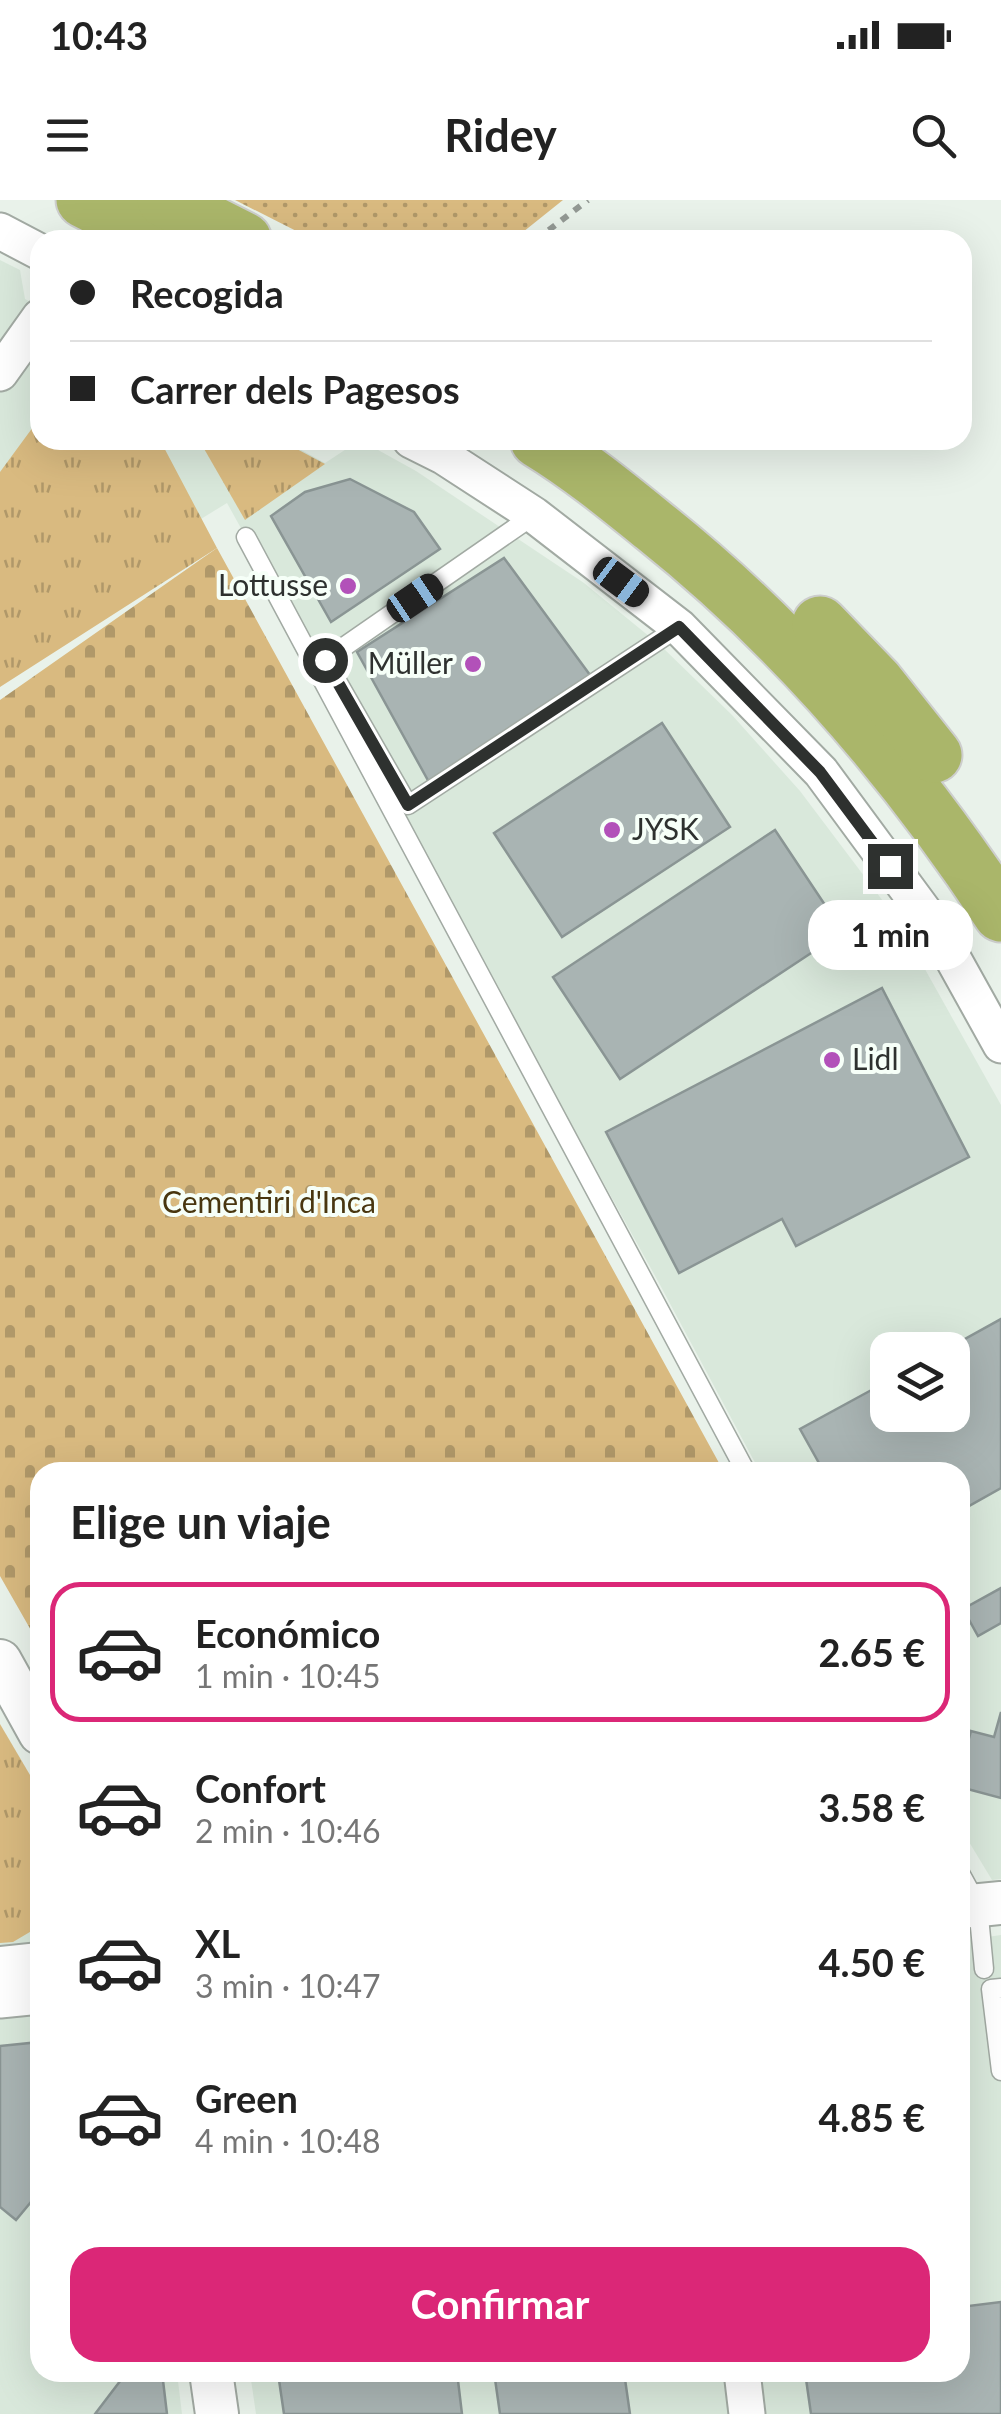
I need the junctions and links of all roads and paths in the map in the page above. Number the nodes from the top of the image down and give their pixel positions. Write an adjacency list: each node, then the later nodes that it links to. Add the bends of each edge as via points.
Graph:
1 (84, 200): 4 (highway)
2 (165, 200): 5 (highway)
3 (588, 200): 6 (path)
4 (142, 230)
5 (224, 230)
6 (549, 230)
7 (0, 231): 8 (street)
8 (30, 247)
9 (30, 331): 10 (street)
10 (0, 373)
11 (431, 450): 14 (street)
12 (553, 450): 18 (highway, via 696,558 782,638 884,751)
13 (617, 450): 17 (highway, via 833,636)
14 (534, 515): 16 (street); 16 (lane, via 325,660 408,805)
15 (246, 537): 20 (lane)
16 (679, 627): 19 (street, via 820,772 936,928)
17 (1001, 846)
18 (1001, 914)
19 (1001, 1045)
20 (741, 1462)
21 (0, 1661): 22 (street)
22 (30, 1714)
23 (975, 1897): 26 (lane)
24 (30, 1965): 25 (street)
25 (0, 1968)
26 (984, 1969)
27 (1001, 1988): 30 (lane, via 991,1989)
28 (30, 1997): 29 (street)
29 (0, 2000)
30 (1001, 2071)
31 (212, 2382): 33 (street)
32 (743, 2382): 34 (street)
33 (216, 2414)
34 (748, 2414)

